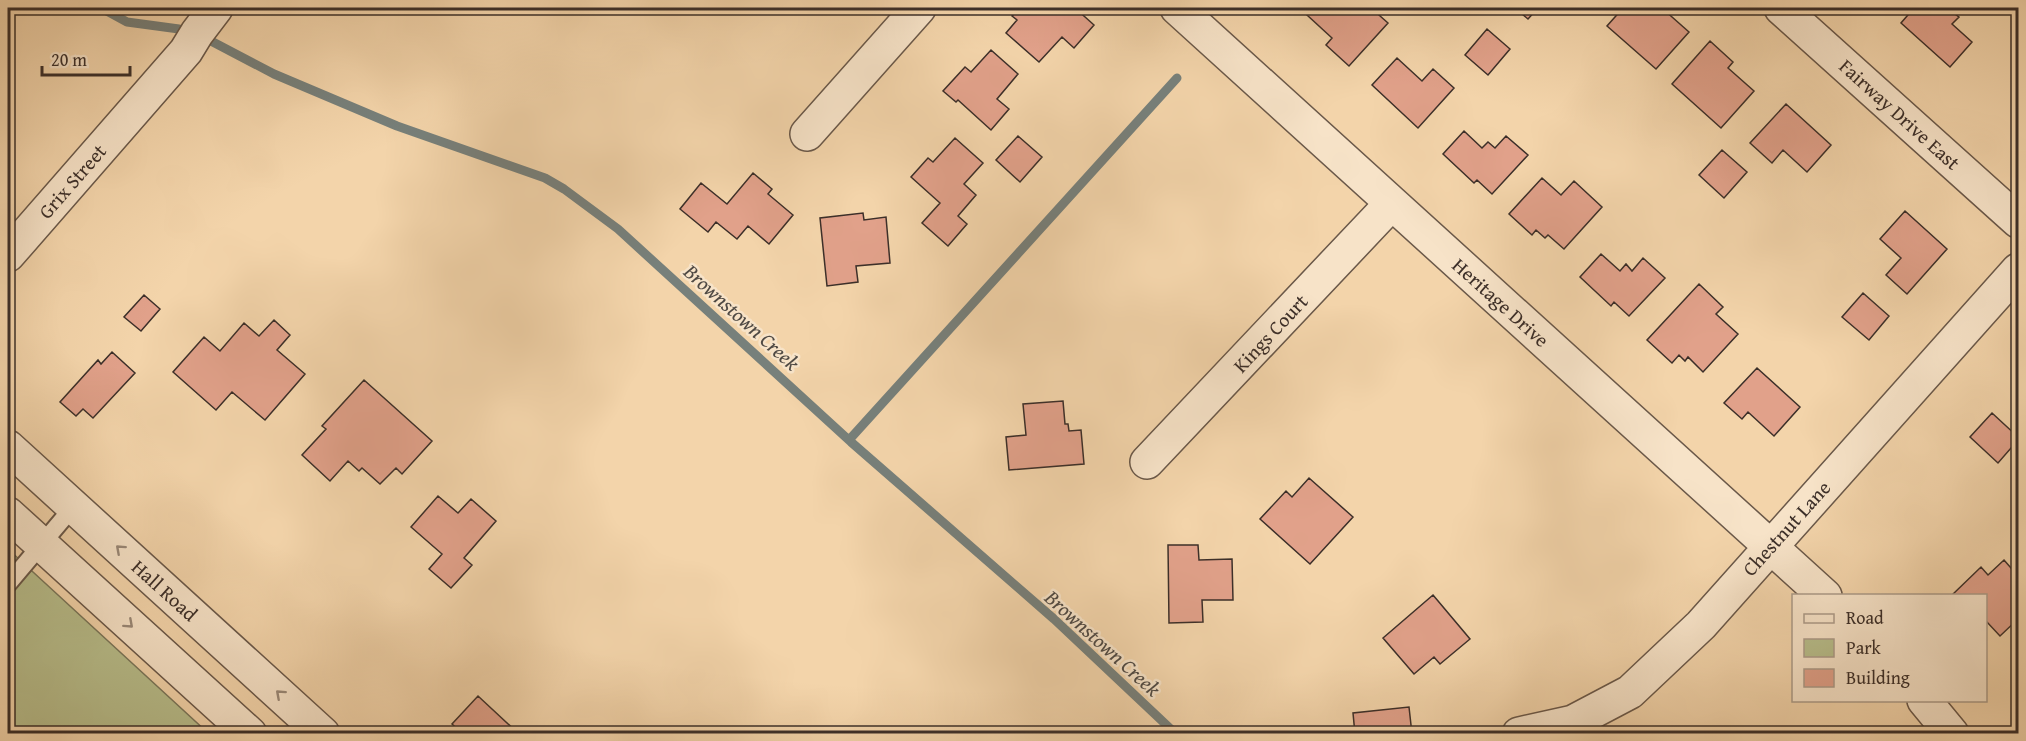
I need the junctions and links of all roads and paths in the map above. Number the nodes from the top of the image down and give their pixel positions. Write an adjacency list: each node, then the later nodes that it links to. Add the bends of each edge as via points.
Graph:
1 (216, 8): 8 (street, Grix Street, via 186,51)
2 (919, 8): 5 (street)
3 (1177, 8): 6 (street, Heritage Drive)
4 (1782, 8): 7 (street, Fairway Drive East)
5 (807, 134)
6 (1392, 203): 11 (street, Kings Court); 15 (street, Heritage Drive)
7 (2019, 221)
8 (8, 255)
9 (2019, 270): 15 (street, Chestnut Lane)
10 (8, 447): 12 (street, Hall Road)
11 (1147, 462)
12 (73, 507): 14 (lane); 20 (street, Hall Road, one-way to 12)
13 (8, 514): 14 (street)
14 (40, 543): 16 (lane); 19 (street, one-way to 19)
15 (1770, 545): 17 (street, Heritage Drive); 21 (street, Chestnut Lane, via 1701,625 1630,692 1573,722)
16 (8, 584)
17 (1823, 594)
18 (1926, 702): 22 (street)
19 (250, 734)
20 (323, 734)
21 (1519, 734)
22 (1952, 734)

